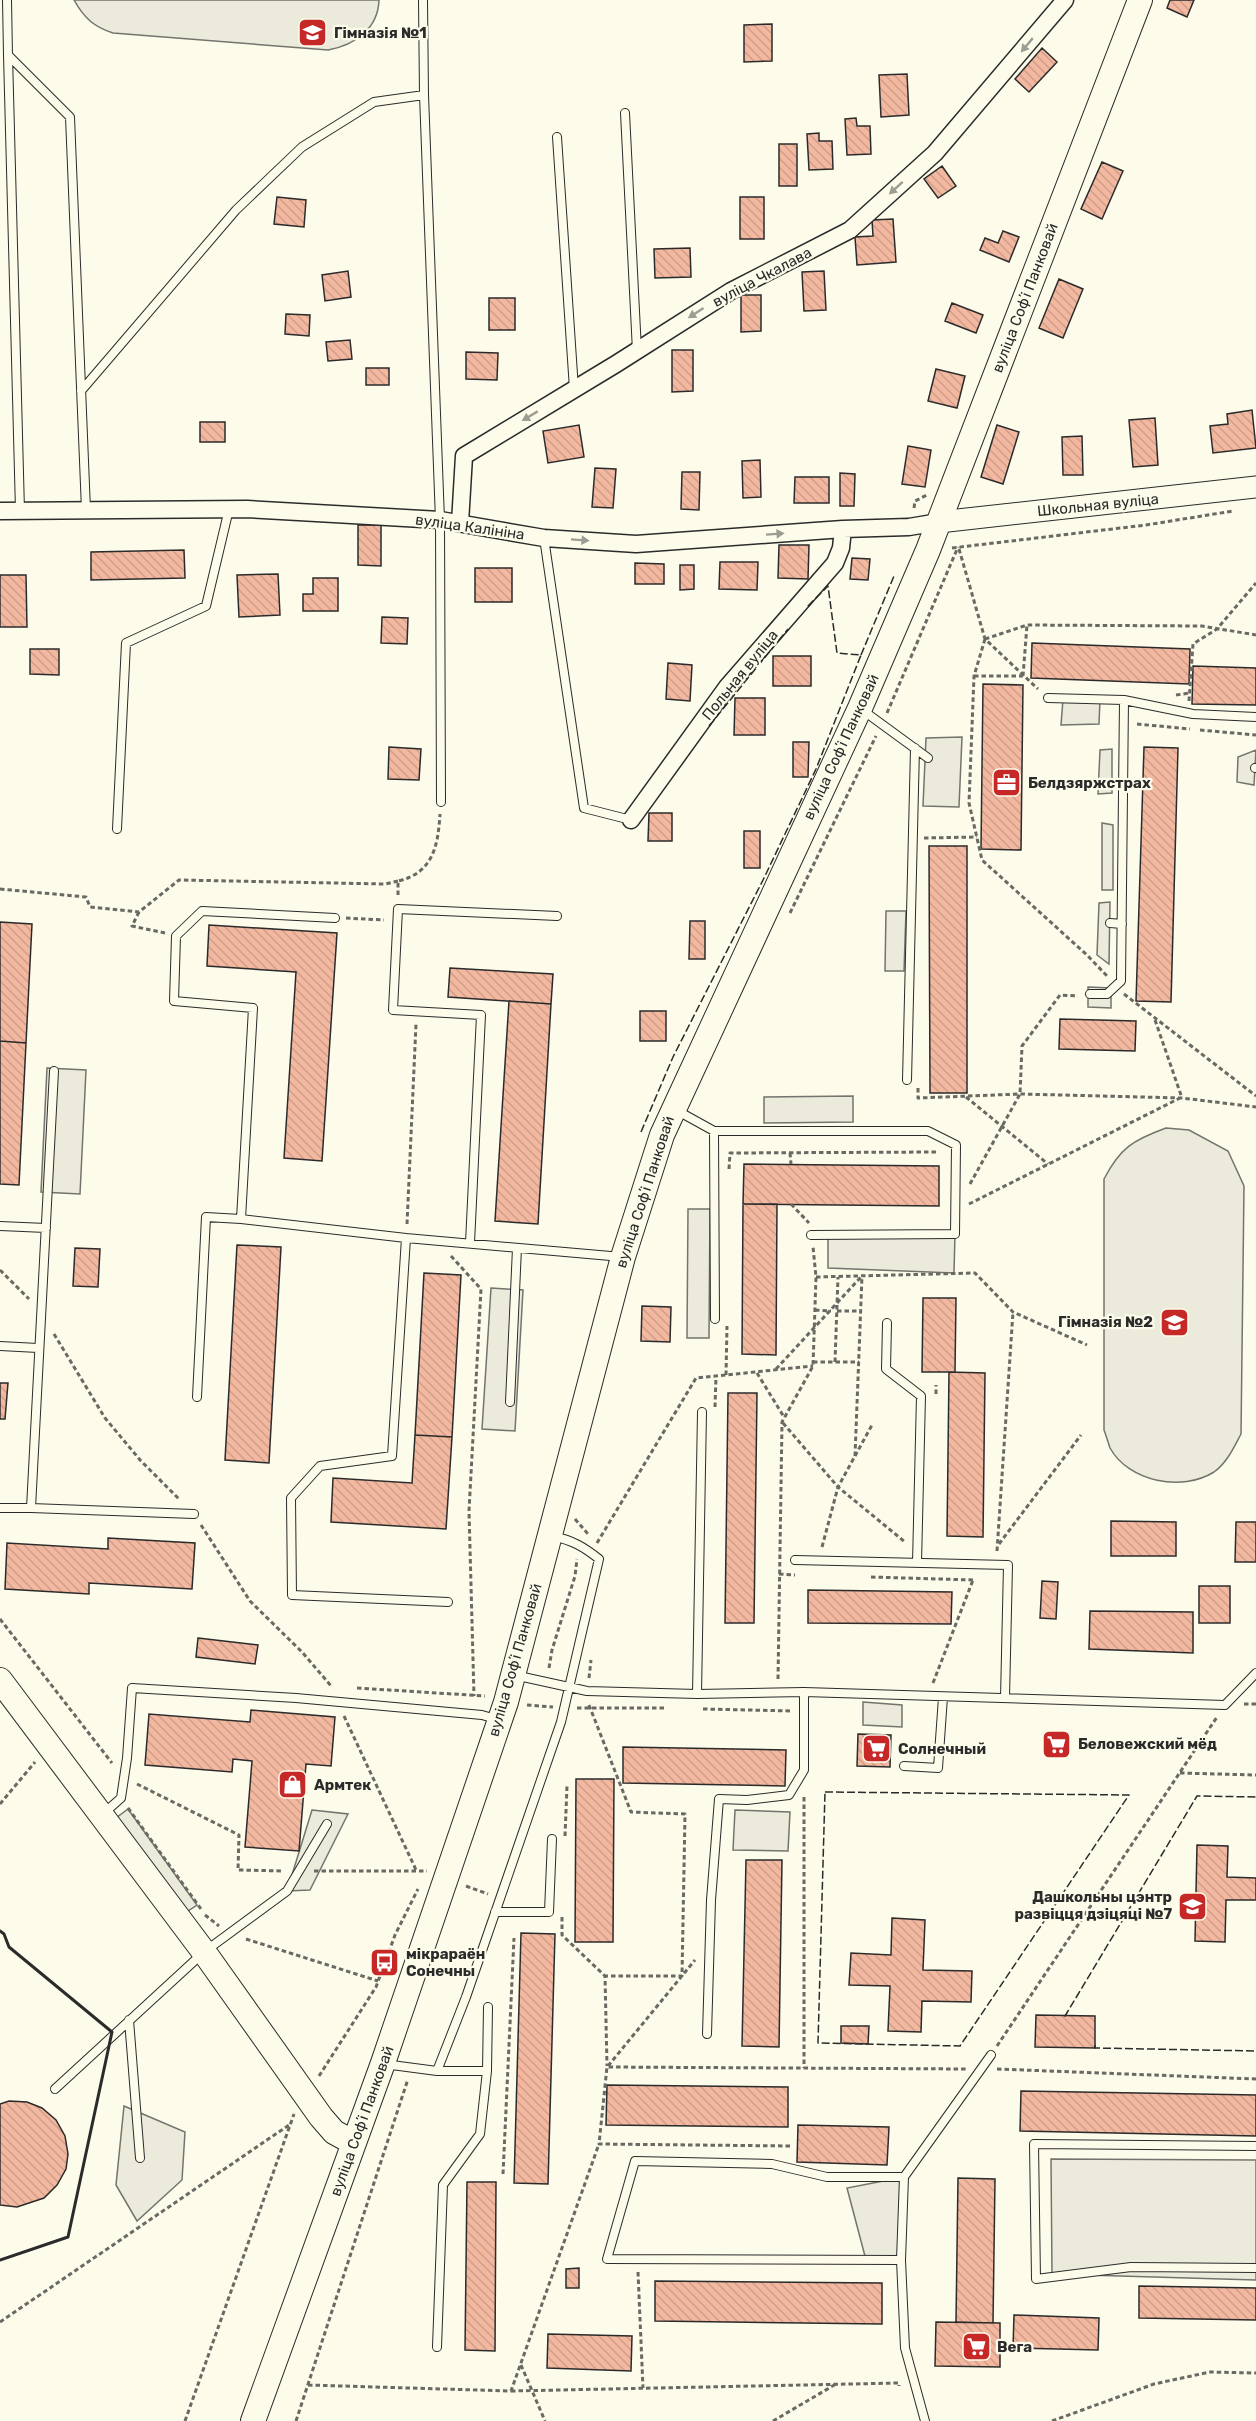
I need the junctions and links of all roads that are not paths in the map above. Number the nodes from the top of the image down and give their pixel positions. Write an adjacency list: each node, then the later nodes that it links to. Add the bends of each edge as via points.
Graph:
1 (7, 0): 5 (lane)
2 (423, 0): 6 (lane)
3 (1065, 0): 9 (street, вуліца Чкалава, one-way to 9, via 936,153 850,230 731,291)
4 (1140, 0): 18 (main road, вуліца Софʼі Панковай)
5 (8, 55): 11 (lane, via 70,117); 16 (lane)
6 (424, 95): 11 (lane, via 374,102 302,147 236,210); 17 (lane)
7 (625, 113): 9 (lane)
8 (557, 137): 10 (lane)
9 (637, 351): 10 (street, вуліца Чкалава)
10 (574, 390): 19 (street, вуліца Чкалава, one-way to 19, via 464,456)
11 (81, 391): 14 (lane)
12 (1256, 487): 18 (street, Школьная вуліца)
13 (229, 509): 14 (street, вуліца Калініна); 17 (street, вуліца Калініна); 30 (lane, via 206,606 126,643)
14 (86, 510): 16 (street, вуліца Калініна)
15 (0, 511): 16 (street, вуліца Калініна)
16 (20, 511)
17 (440, 520): 19 (street, вуліца Калініна); 28 (lane)
18 (939, 522): 20 (street, вуліца Калініна); 24 (main road, вуліца Софʼі Панковай)
19 (460, 523): 21 (street, вуліца Калініна)
20 (843, 529): 21 (street, вуліца Калініна, one-way to 20, via 636,544); 29 (street, Польная вуліца, via 835,562 727,687)
21 (544, 538): 29 (lane, via 584,808)
22 (1048, 698): 23 (lane)
23 (1124, 700): 25 (lane, via 1193,714); 34 (lane)
24 (860, 708): 26 (lane); 38 (main road, вуліца Софʼі Панковай)
25 (1256, 717)
26 (915, 748): 27 (lane); 37 (lane)
27 (928, 758)
28 (441, 802)
29 (631, 820)
30 (117, 829)
31 (557, 916): 45 (lane, via 398,909 393,1010 481,1015)
32 (335, 918): 40 (lane, via 202,911 176,936 174,1001 253,1008)
33 (1110, 924): 34 (lane)
34 (1122, 924): 35 (lane, via 1121,981 1107,994)
35 (1090, 994)
36 (54, 1071): 42 (lane)
37 (907, 1080)
38 (673, 1109): 39 (lane); 47 (main road, вуліца Софʼі Панковай)
39 (714, 1131): 43 (lane, via 928,1131 956,1145 955,1234); 48 (lane)
40 (241, 1219): 44 (lane); 52 (lane, via 206,1217)
41 (0, 1226): 42 (lane)
42 (46, 1228): 51 (lane)
43 (811, 1235)
44 (406, 1238): 45 (lane); 61 (lane, via 392,1456 320,1466 291,1498 292,1595)
45 (470, 1243): 46 (lane)
46 (517, 1248): 47 (lane); 53 (lane)
47 (623, 1257): 58 (main road, вуліца Софʼі Панковай)
48 (715, 1319)
49 (887, 1323): 60 (lane, via 886,1369 921,1396)
50 (0, 1346): 51 (lane)
51 (38, 1348): 56 (lane)
52 (196, 1397)
53 (510, 1402)
54 (702, 1412): 67 (lane)
55 (0, 1508): 56 (lane)
56 (31, 1508): 57 (lane)
57 (194, 1514)
58 (560, 1537): 63 (main road, вуліца Софʼі Панковай); 65 (lane, via 584,1547 599,1559)
59 (795, 1560): 60 (lane)
60 (917, 1563): 69 (lane, via 1008,1565)
61 (448, 1602)
62 (1256, 1672): 69 (lane, via 1225,1705)
63 (513, 1675): 65 (lane); 70 (main road, вуліца Софʼі Панковай)
64 (0, 1680): 72 (main road)
65 (568, 1689): 67 (lane); 75 (lane, via 561,1722)
66 (804, 1692): 67 (lane); 68 (lane); 79 (lane, via 804,1770 789,1796 719,1799)
67 (697, 1694)
68 (943, 1696): 69 (lane); 71 (lane, via 938,1768)
69 (1005, 1698)
70 (500, 1720): 72 (lane, via 337,1702 132,1688 121,1798); 81 (main road, вуліца Софʼі Панковай)
71 (904, 1766)
72 (102, 1815): 76 (main road)
73 (327, 1824): 76 (lane, via 287,1891)
74 (552, 1839): 75 (lane, via 549,1912)
75 (495, 1912): 82 (lane)
76 (204, 1952): 78 (lane); 85 (main road, via 321,2117 334,2132)
77 (488, 2007): 83 (lane)
78 (129, 2020): 84 (lane); 87 (lane)
79 (707, 2034)
80 (991, 2055): 88 (lane)
81 (383, 2064): 82 (lane); 85 (main road, вуліца Софʼі Панковай)
82 (437, 2071): 83 (lane)
83 (487, 2071): 91 (lane, via 480,2134 443,2185)
84 (55, 2089)
85 (354, 2143): 92 (main road, вуліца Софʼі Панковай)
86 (1256, 2146): 90 (lane, via 1034,2144 1036,2279 1131,2267)
87 (140, 2158)
88 (904, 2177): 89 (lane); 89 (lane, via 827,2177 772,2164 635,2161 608,2259)
89 (901, 2260): 93 (lane, via 905,2348)
90 (1256, 2268)
91 (437, 2347)
92 (253, 2421)
93 (925, 2421)

